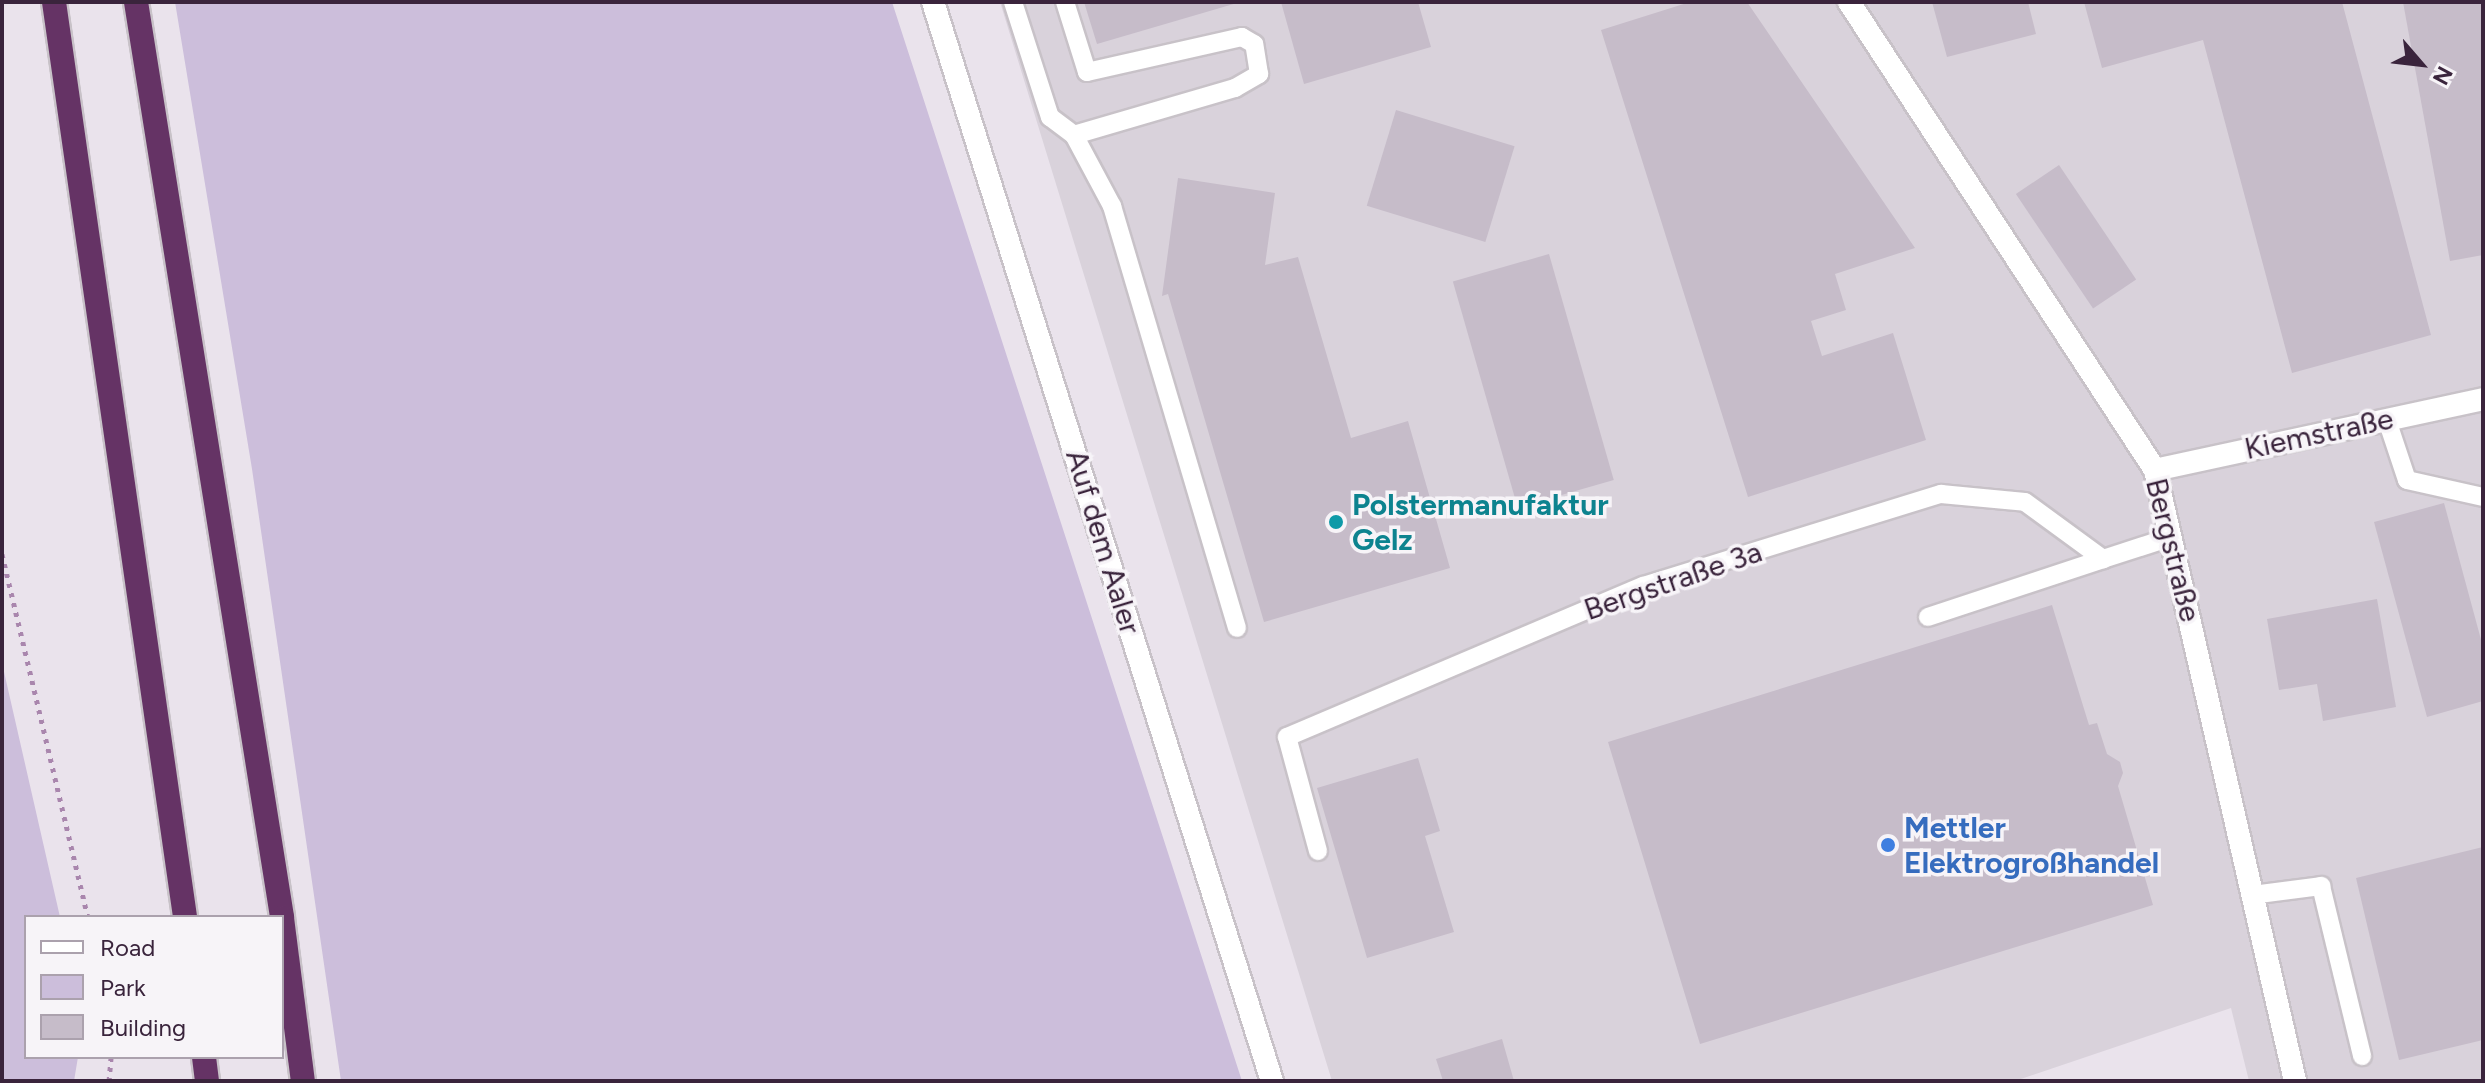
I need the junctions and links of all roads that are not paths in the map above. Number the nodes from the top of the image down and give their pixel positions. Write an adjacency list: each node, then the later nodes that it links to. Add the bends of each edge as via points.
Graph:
1 (54, 2): 18 (highway)
2 (136, 2): 19 (highway)
3 (933, 2): 25 (street, Auf dem Aaler)
4 (1013, 2): 7 (lane, via 1050,117)
5 (1065, 2): 7 (lane, via 1087,72 1242,37 1254,44 1260,61 1255,81)
6 (1849, 2): 10 (street, Bergstraße)
7 (1074, 135): 15 (lane, via 1112,206)
8 (2483, 399): 9 (street, Kiemstraße)
9 (2387, 420): 10 (street, Kiemstraße); 11 (lane, via 2407,480)
10 (2155, 470): 12 (street, Bergstraße)
11 (2483, 497)
12 (2171, 537): 13 (lane); 17 (street, Bergstraße)
13 (2103, 559): 14 (lane); 16 (lane, Bergstraße 3a, via 2025,502 1941,494 1643,586 1287,737)
14 (1928, 617)
15 (1237, 628)
16 (1318, 851)
17 (2252, 895): 21 (lane, via 2321,886); 26 (street, Bergstraße)
18 (185, 915)
19 (282, 915)
20 (284, 934): 24 (highway)
21 (2362, 1056)
22 (204, 1059): 23 (highway)
23 (207, 1081)
24 (303, 1081)
25 (1272, 1081)
26 (2295, 1081)

